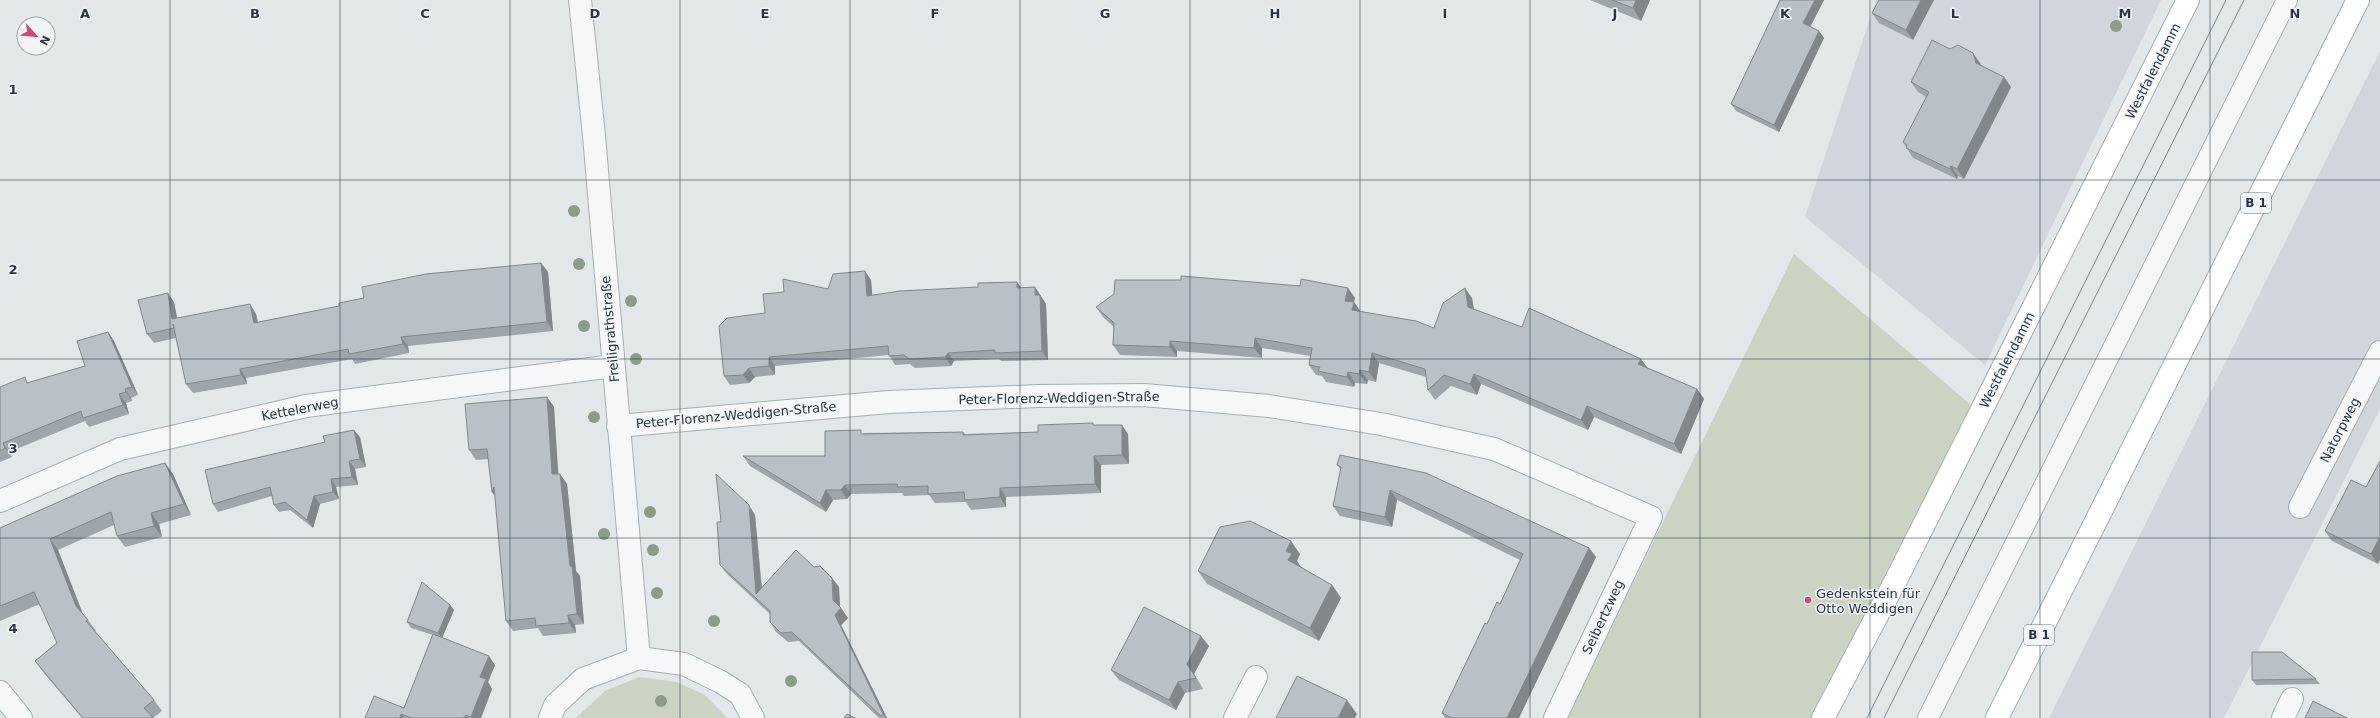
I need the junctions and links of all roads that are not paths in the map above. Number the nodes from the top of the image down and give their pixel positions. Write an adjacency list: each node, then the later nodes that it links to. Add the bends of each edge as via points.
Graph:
1 (580, 0): 6 (street, Freiligrathstraße)
2 (2188, 0): 20 (main road, Westfalendamm, via 1957,459)
3 (2287, 0): 21 (lane)
4 (2358, 0): 22 (main road, B 1)
5 (2380, 352): 7 (street, Natorpweg)
6 (613, 366): 8 (street, Freiligrathstraße); 9 (street, Kettelerweg, via 306,406 120,449)
7 (2374, 382): 10 (street, Natorpweg)
8 (618, 426): 11 (street, Peter-Florenz-Weddigen-Straße, via 889,402 1038,396 1152,396 1269,406 1380,424 1494,449); 12 (street, Freiligrathstraße)
9 (0, 502)
10 (2300, 507)
11 (1651, 517): 19 (street, Seibertzweg)
12 (640, 658): 16 (street, via 583,679 555,705); 17 (street, via 684,664 721,682 740,694)
13 (1256, 677): 18 (street)
14 (0, 692): 15 (street)
15 (21, 718)
16 (550, 718)
17 (753, 718)
18 (1235, 718)
19 (1555, 718)
20 (1823, 718)
21 (1928, 718)
22 (1997, 718)

